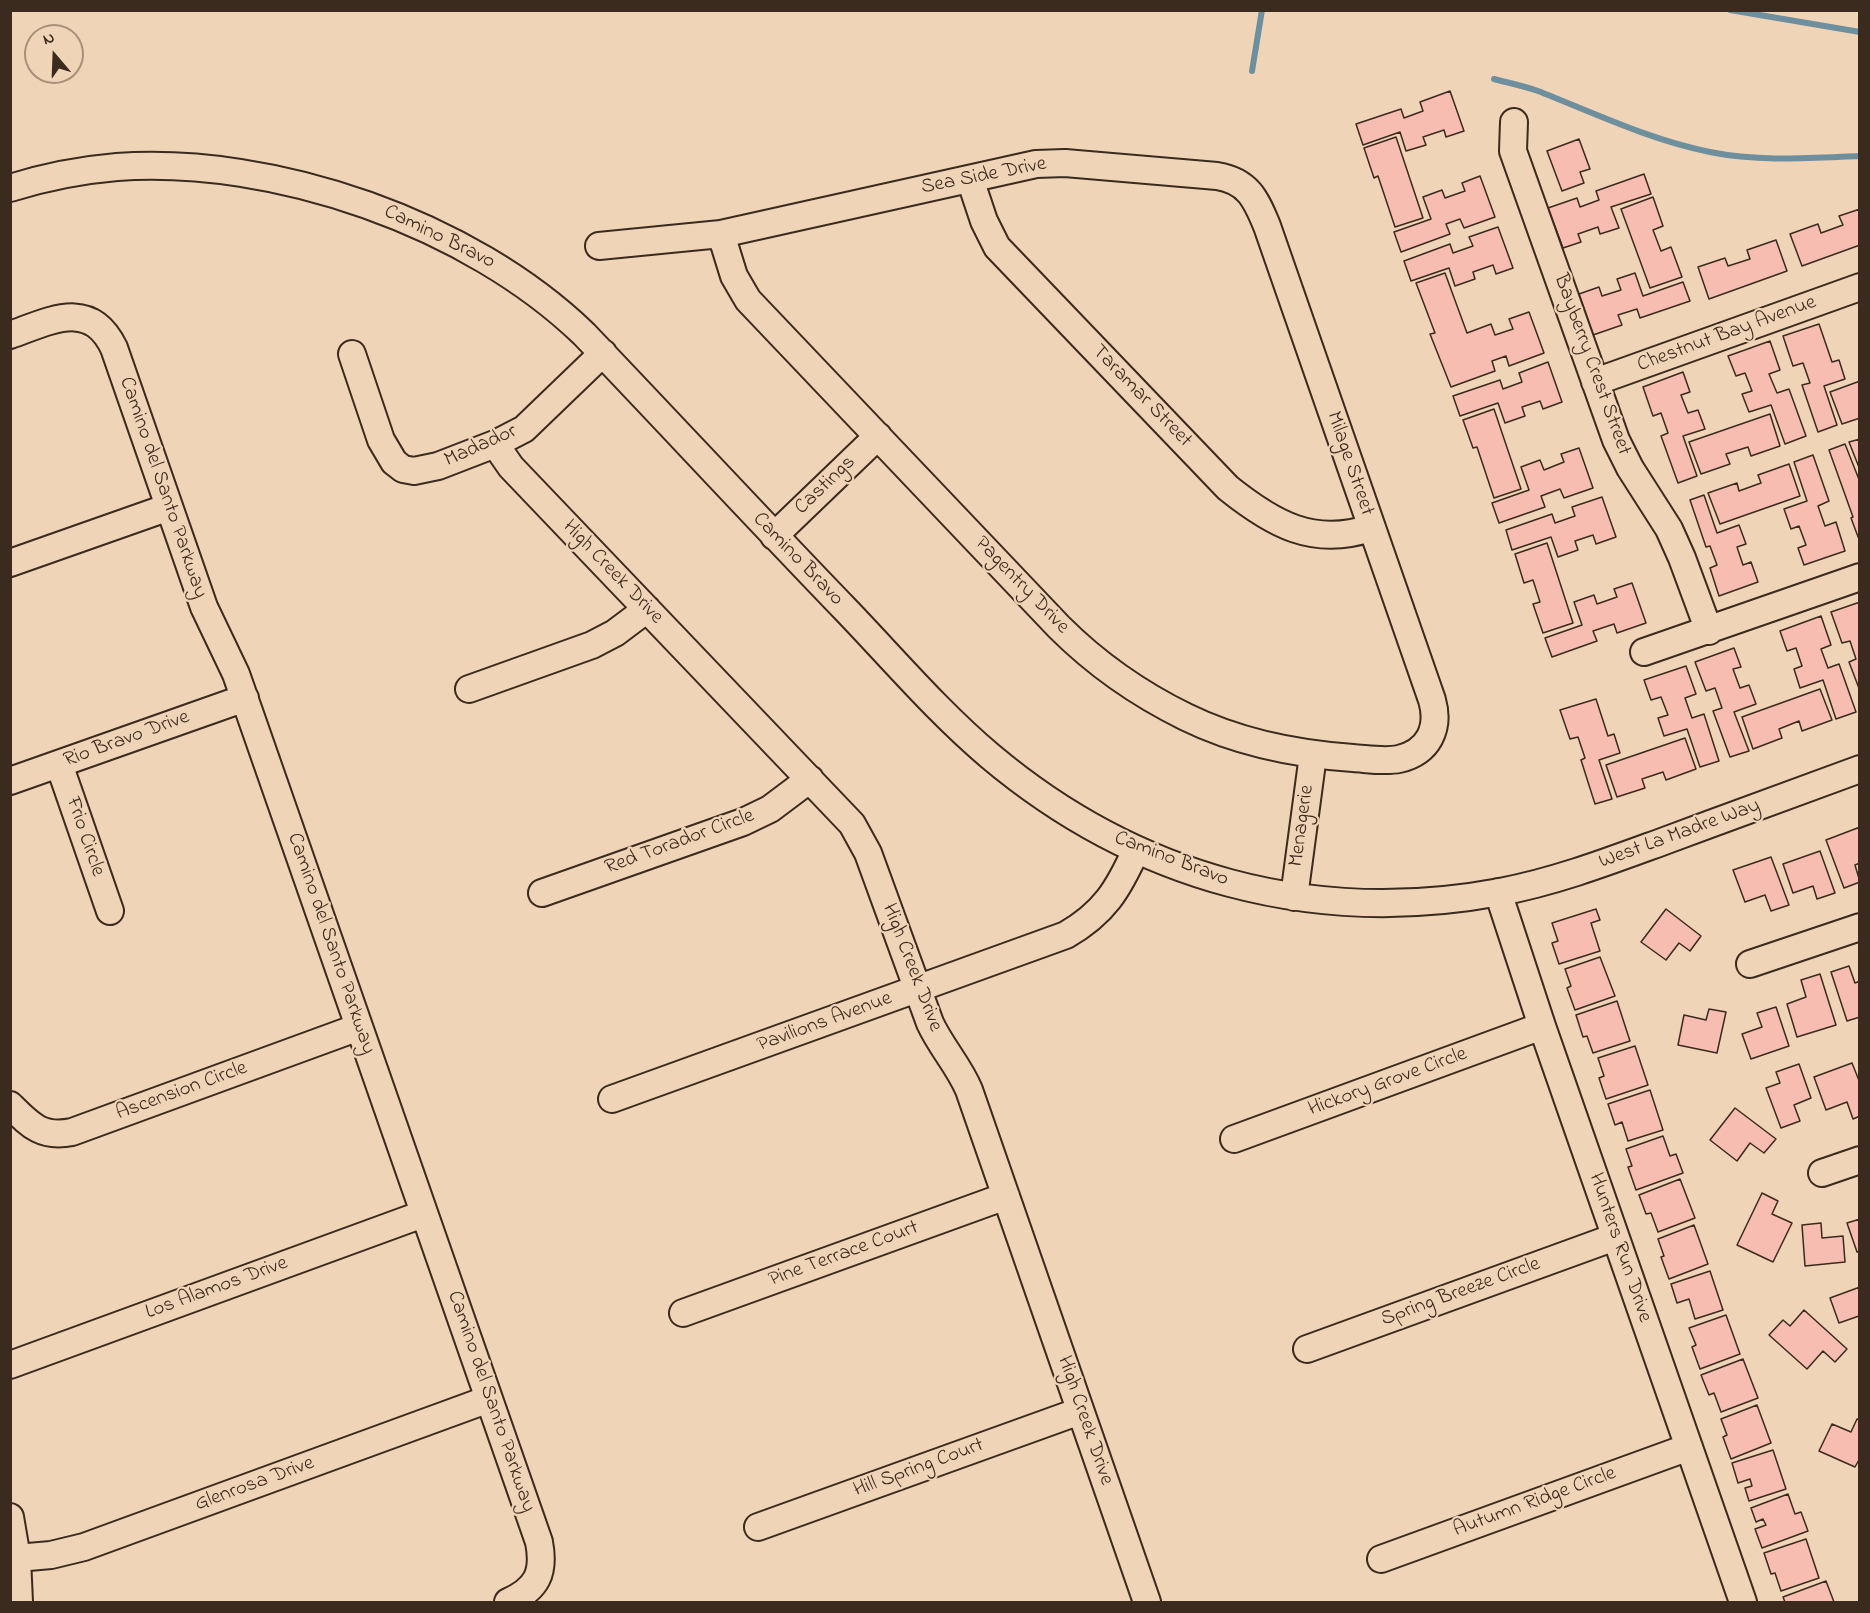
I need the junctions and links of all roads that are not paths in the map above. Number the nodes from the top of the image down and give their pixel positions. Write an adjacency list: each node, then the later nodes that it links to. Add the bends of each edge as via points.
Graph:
1 (1514, 122): 11 (street, Bayberry Crest Street, via 1513,151)
2 (970, 179): 4 (street, Sea Side Drive, via 1036,164 1065,163 1226,178); 5 (street, Sea Side Drive); 15 (street, Taramar Street, via 997,247 1228,488 1276,521 1308,533 1338,536)
3 (10, 188): 9 (street, Camino Bravo, via 42,178 118,167 178,167 259,177 341,196 399,217 466,248 508,273 556,308)
4 (1248, 189): 15 (street, Milage Street, via 1267,226)
5 (722, 234): 6 (street, Sea Side Drive); 12 (street, Pagentry Drive, via 734,276 748,300)
6 (599, 246)
7 (1860, 287): 11 (street, Chestnut Bay Avenue)
8 (10, 335): 14 (street, Camino del Santo Parkway, via 62,318 82,317 104,332 114,348)
9 (603, 353): 13 (street, Madador, via 524,429); 16 (street, Camino Bravo)
10 (352, 354): 13 (street, Madador, via 381,440 403,469 438,466)
11 (1595, 382): 20 (street, Bayberry Crest Street, via 1630,468 1670,529)
12 (878, 436): 16 (street, Castings); 25 (street, Pagentry Drive, via 1072,639 1116,675 1169,709 1207,726 1250,741)
13 (495, 444): 19 (street, High Creek Drive, via 511,467)
14 (169, 507): 17 (street); 23 (street, Camino del Santo Parkway, via 204,607)
15 (1371, 528): 24 (street, Milage Street, via 1435,711)
16 (774, 536): 30 (street, Camino Bravo, via 987,754 1086,825)
17 (10, 563)
18 (1860, 577): 20 (street)
19 (647, 609): 22 (street, via 592,645); 28 (street, High Creek Drive)
20 (1709, 631): 21 (street)
21 (1644, 652)
22 (469, 689)
23 (244, 698): 26 (street, Rio Bravo Drive); 39 (street, Camino del Santo Parkway)
24 (1428, 741): 25 (street, Pagentry Drive, via 1400,759)
25 (1312, 755): 33 (street, Menagerie)
26 (59, 764): 29 (street, Rio Bravo Drive); 34 (street, Frio Circle)
27 (1860, 769): 31 (street, West La Madre Way, via 1594,866)
28 (810, 779): 32 (street, Red Torador Circle, via 770,809 743,822); 37 (street, High Creek Drive, via 852,824 868,853)
29 (10, 781)
30 (1136, 850): 33 (street, Camino Bravo, via 1223,881); 37 (street, Pavilions Avenue, via 1114,894 1080,927 1051,942)
31 (1498, 892): 33 (street, Camino Bravo, via 1383,903); 38 (street, Hunters Run Drive)
32 (542, 893)
33 (1294, 897)
34 (110, 911)
35 (1860, 927): 36 (street)
36 (1750, 964)
37 (917, 990): 40 (street, Pavilions Avenue); 45 (street, High Creek Drive, via 935,1035 966,1084)
38 (1542, 1026): 42 (street, Hickory Grove Circle); 47 (street, Hunters Run Drive)
39 (359, 1027): 41 (street, Ascension Circle, via 72,1132 40,1131); 46 (street, Camino del Santo Parkway)
40 (612, 1099)
41 (10, 1105)
42 (1234, 1139)
43 (1860, 1160): 44 (street)
44 (1822, 1173)
45 (1006, 1196): 48 (street, Pine Terrace Court); 52 (street, High Creek Drive)
46 (423, 1214): 50 (street, Los Alamos Drive); 51 (street, Camino del Santo Parkway)
47 (1615, 1237): 49 (street, Spring Breeze Circle); 53 (street, Hunters Run Drive)
48 (683, 1313)
49 (1307, 1349)
50 (10, 1365)
51 (489, 1399): 56 (street, Glenrosa Drive, via 84,1547); 59 (street, Camino del Santo Parkway, via 539,1542 542,1561 538,1578 525,1593)
52 (1080, 1411): 55 (street, Hill Spring Court); 60 (street, High Creek Drive)
53 (1689, 1447): 57 (street, Autumn Ridge Circle); 61 (street, Hunters Run Drive)
54 (10, 1518): 56 (street)
55 (758, 1527)
56 (17, 1558): 58 (street)
57 (1381, 1559)
58 (19, 1602)
59 (508, 1602)
60 (1147, 1602)
61 (1743, 1602)

